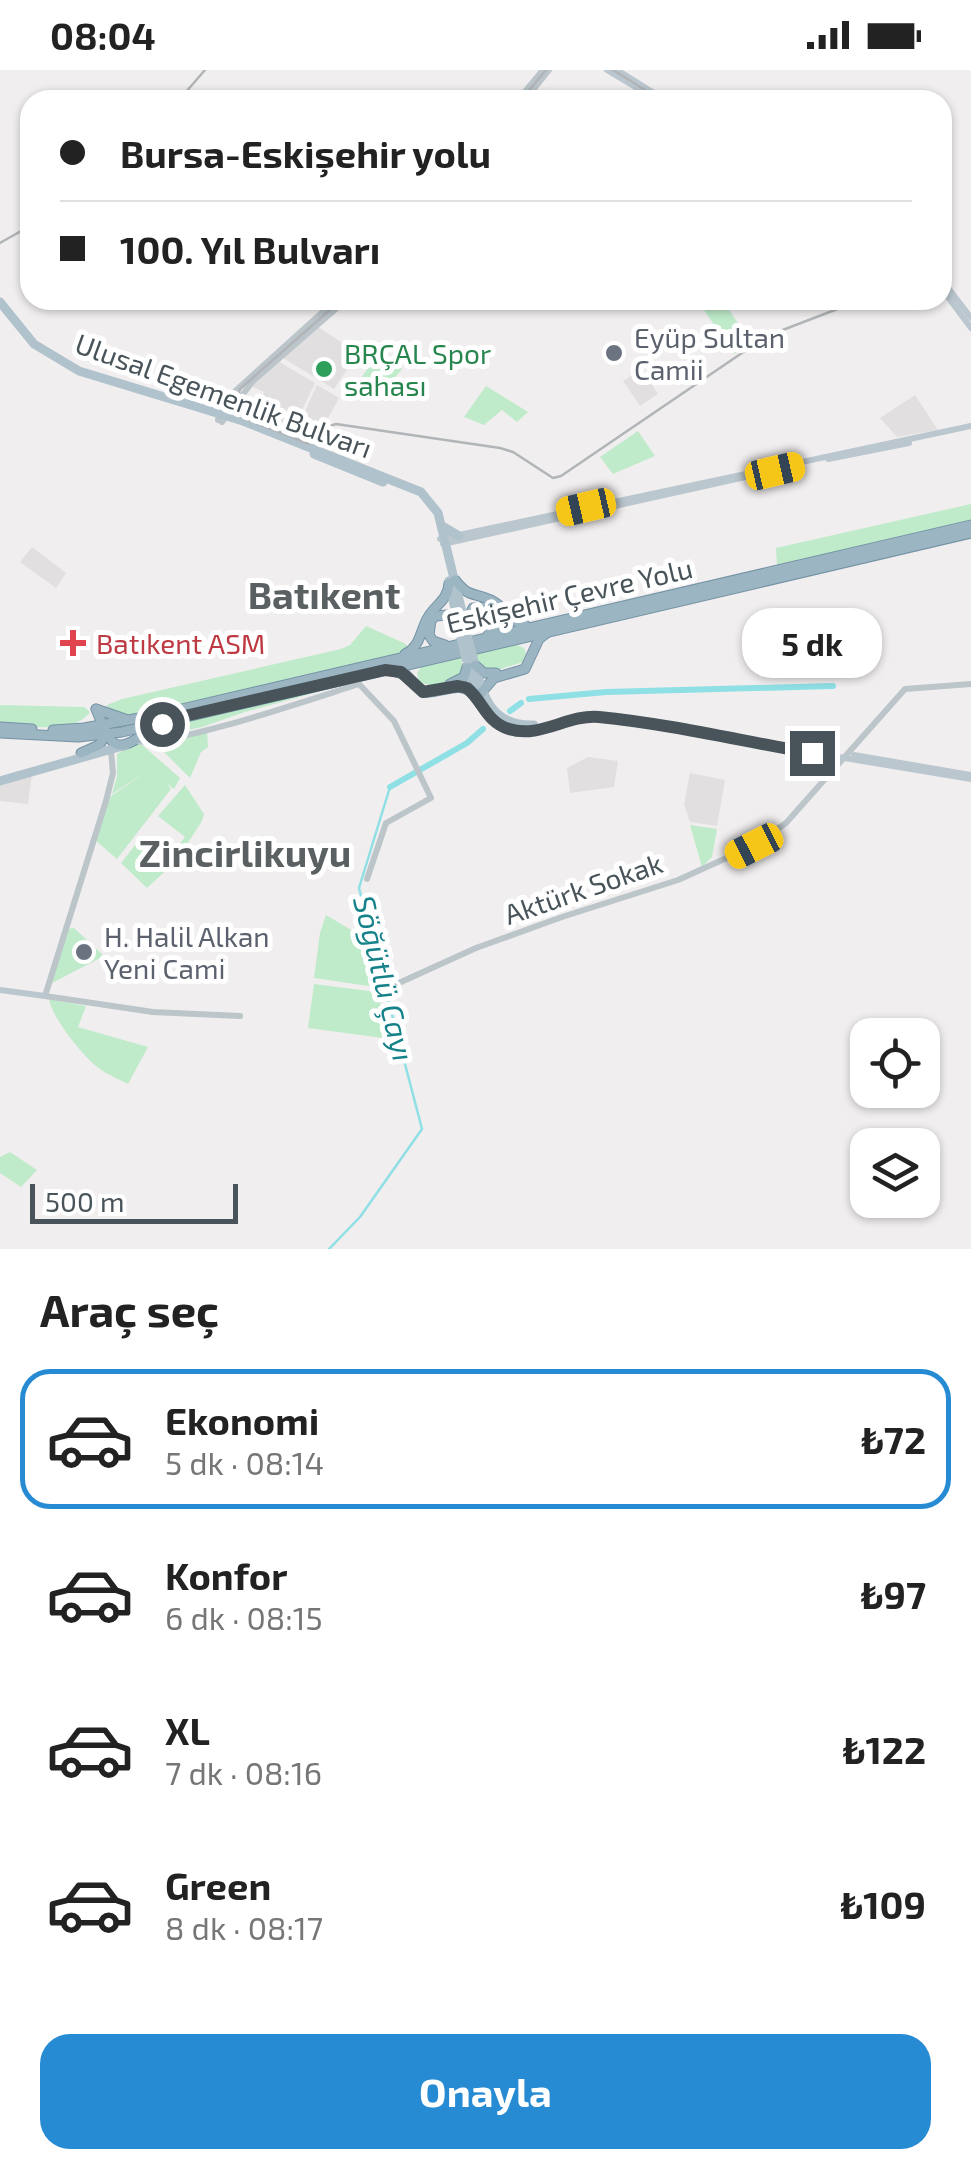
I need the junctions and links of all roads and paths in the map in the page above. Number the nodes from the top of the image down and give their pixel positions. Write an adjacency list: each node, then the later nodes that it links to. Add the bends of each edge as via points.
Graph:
1 (546, 70): 4 (street)
2 (607, 70): 5 (main road)
3 (617, 70): 6 (main road)
4 (529, 90)
5 (640, 90)
6 (649, 90)
7 (952, 293): 13 (main road)
8 (0, 302): 17 (main road, Ulusal Egemenlik Bulvarı, via 34,344 64,364)
9 (952, 302): 14 (main road)
10 (0, 310): 18 (main road, Ulusal Egemenlik Bulvarı, via 31,349 70,373)
11 (325, 310): 15 (street)
12 (335, 310): 16 (street, via 253,381)
13 (971, 318)
14 (971, 328)
15 (225, 399): 17 (street); 18 (street)
16 (235, 406): 18 (street); 19 (street)
17 (196, 408): 18 (main road, Ulusal Egemenlik Bulvarı)
18 (221, 418): 19 (main road, Ulusal Egemenlik Bulvarı); 23 (main road, Ulusal Egemenlik Bulvarı, via 416,496)
19 (243, 422): 23 (main road, Ulusal Egemenlik Bulvarı, via 412,488 431,501)
20 (971, 428): 23 (main road)
21 (971, 525): 25 (highway, Eskişehir Çevre Yolu)
22 (971, 534): 26 (highway, Eskişehir Çevre Yolu)
23 (448, 541): 24 (main road, Ulusal Egemenlik Bulvarı); 24 (main road, Ulusal Egemenlik Bulvarı)
24 (452, 582): 25 (highway, via 496,603 512,621); 27 (main road, Ulusal Egemenlik Bulvarı); 32 (highway, via 414,648)
25 (538, 626): 28 (highway, Eskişehir Çevre Yolu)
26 (550, 631): 29 (highway, Eskişehir Çevre Yolu); 34 (highway, via 539,639 529,665 494,678)
27 (461, 634): 28 (highway, Eskişehir Çevre Yolu); 28 (highway, via 473,608 490,608 497,624); 31 (main road, Ulusal Egemenlik Bulvarı, bridge); 32 (highway, Eskişehir Çevre Yolu)
28 (486, 637)
29 (504, 642): 30 (highway, Eskişehir Çevre Yolu); 31 (highway, via 526,646 524,664 488,674)
30 (433, 658): 31 (highway, via 416,670 423,687 457,682); 32 (highway, Eskişehir Çevre Yolu)
31 (470, 662): 34 (main road, Ulusal Egemenlik Bulvarı)
32 (384, 666): 34 (highway, via 423,692 458,686); 37 (highway); 38 (highway, Eskişehir Çevre Yolu)
33 (971, 684): 46 (street, Aktürk Sokak, via 905,690)
34 (478, 694): 36 (main road, via 492,711 519,725 586,712)
35 (96, 709): 38 (highway); 40 (highway, via 87,722); 41 (highway)
36 (604, 716): 46 (main road)
37 (176, 718): 41 (highway); 43 (highway)
38 (133, 720): 41 (highway, Eskişehir Çevre Yolu)
39 (0, 730): 40 (highway, Eskişehir Çevre Yolu); 42 (highway, Eskişehir Çevre Yolu)
40 (63, 730): 41 (highway, Eskişehir Çevre Yolu)
41 (104, 730): 42 (highway, Eskişehir Çevre Yolu); 43 (highway, via 112,744); 45 (highway, via 94,748)
42 (78, 736): 45 (highway, via 86,744)
43 (130, 743): 44 (main road); 49 (street, via 359,684 394,720 431,798 386,822)
44 (110, 751): 48 (main road); 52 (street, via 113,773)
45 (81, 753): 48 (main road)
46 (845, 756): 47 (main road); 50 (street, Aktürk Sokak, via 786,823 754,846)
47 (971, 777)
48 (0, 778)
49 (367, 879)
50 (386, 988)
51 (0, 990): 52 (main road)
52 (45, 996): 53 (street)
53 (240, 1016)

